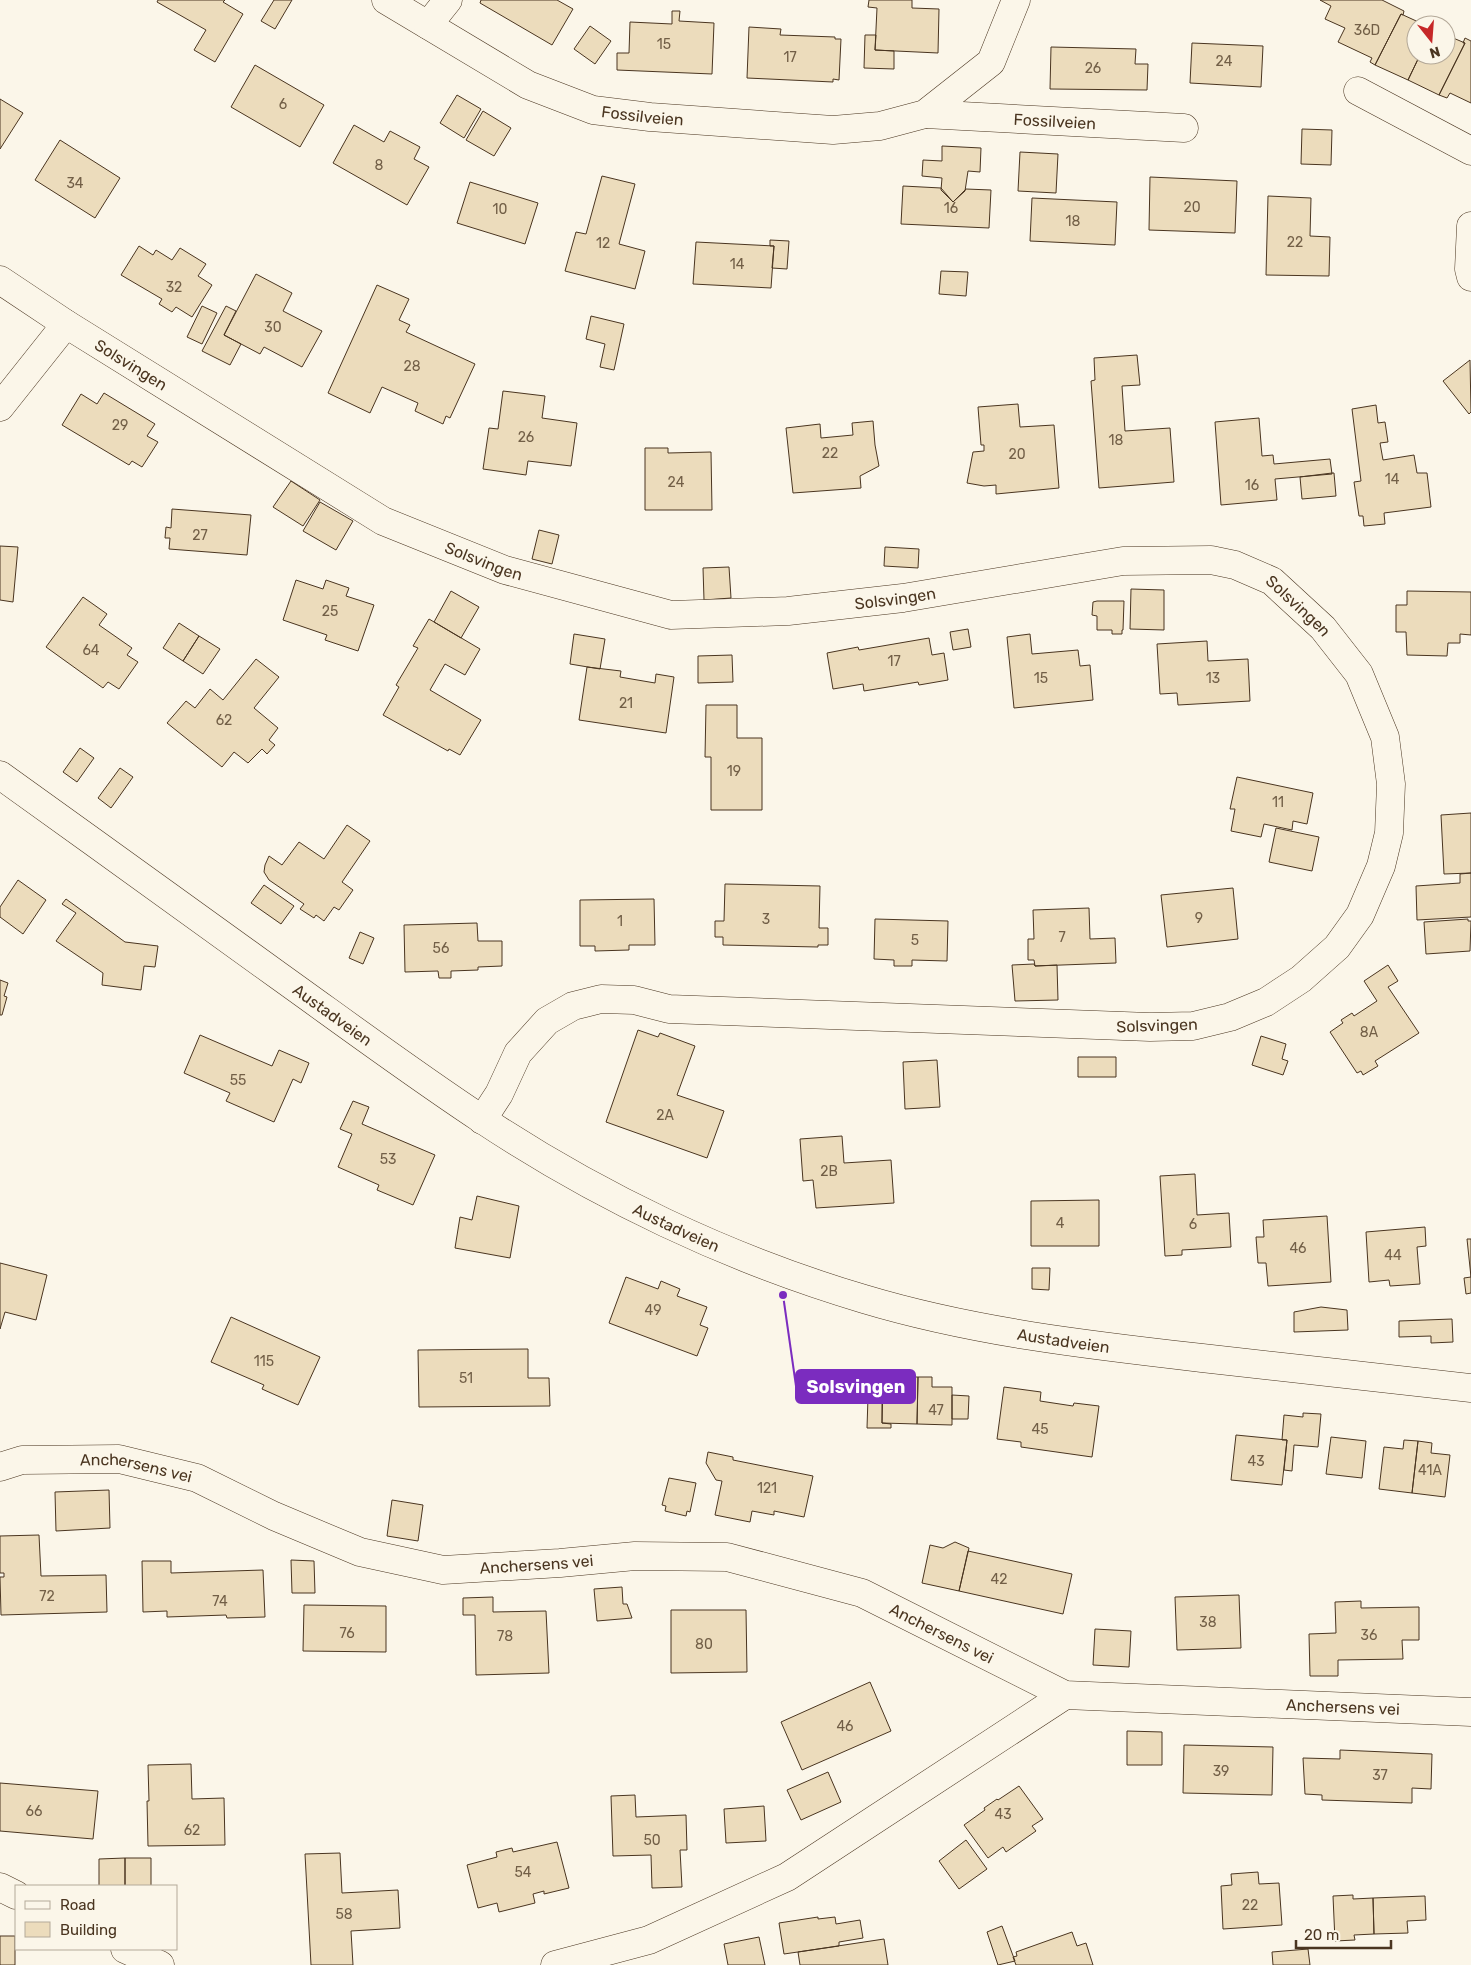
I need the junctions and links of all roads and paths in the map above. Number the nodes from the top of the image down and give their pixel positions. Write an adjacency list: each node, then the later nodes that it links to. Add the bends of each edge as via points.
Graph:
1 (386, 0): 4 (street, Fossilveien)
2 (448, 0): 4 (street)
3 (1016, 0): 6 (street, Fossilveien, via 991,62)
4 (428, 25): 6 (street, Fossilveien, via 528,86 593,110 833,130 880,126)
5 (1358, 91): 8 (street)
6 (925, 114): 7 (street, Fossilveien)
7 (1184, 128)
8 (1471, 150)
9 (1471, 226): 10 (street)
10 (1471, 276)
11 (0, 280): 12 (street, Solsvingen)
12 (66, 324): 13 (street); 15 (street, Solsvingen, via 383,522 514,572 671,614 788,611 903,598 1123,561 1211,560 1235,565 1272,581 1323,628 1359,674 1385,737 1391,784 1389,833 1381,866 1360,915 1337,947 1266,1002 1230,1017 1193,1026 1150,1027 669,1009 634,1000 600,999 573,1006 548,1021 518,1053 499,1094)
13 (0, 407)
14 (0, 775): 15 (street, Austadveien)
15 (482, 1120): 16 (street, Austadveien, via 570,1173 699,1238 799,1278 874,1302 1012,1334)
16 (1471, 1388)
17 (0, 1466): 18 (street, Anchersens vei, via 22,1460 119,1458 197,1478 274,1516 360,1552 443,1570 634,1556 727,1557 862,1593)
18 (1064, 1695): 19 (street, Anchersens vei); 24 (street, via 786,1877 649,1940)
19 (1471, 1712)
20 (0, 1887): 21 (street)
21 (15, 1894)
22 (127, 1950): 23 (street)
23 (160, 1965)
24 (555, 1965)

